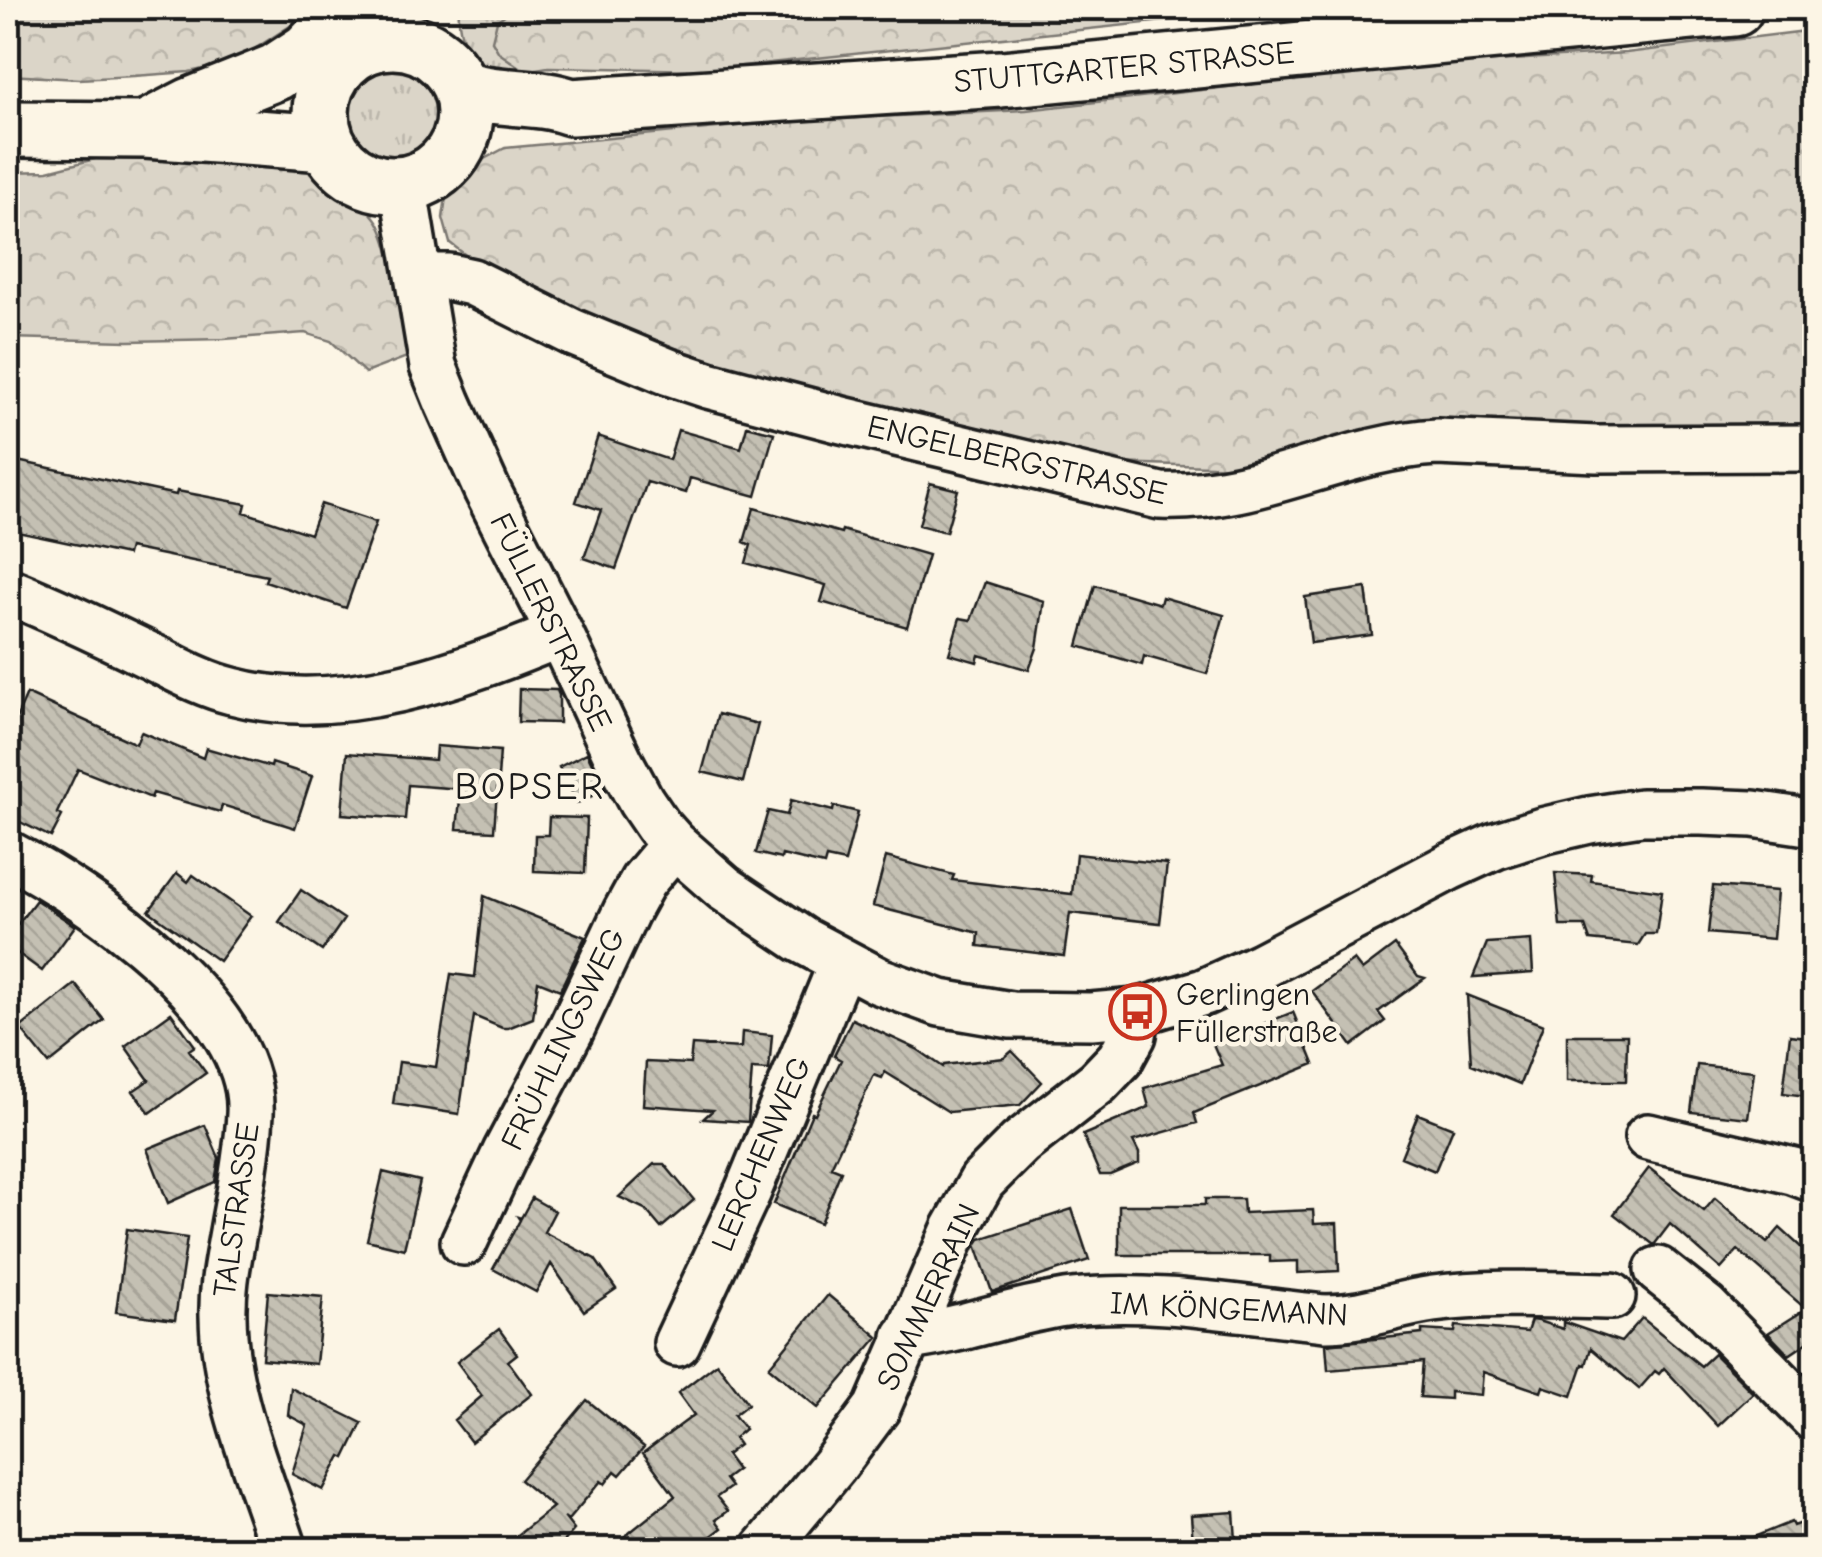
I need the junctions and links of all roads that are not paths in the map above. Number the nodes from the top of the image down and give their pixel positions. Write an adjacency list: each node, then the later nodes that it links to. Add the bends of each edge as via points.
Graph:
1 (1734, 8): 5 (main road, STUTTGARTER STRASSE, via 1002,79)
2 (372, 19): 3 (main road, via 396,41); 4 (main road, via 358,49); 7 (main road, via 276,72)
3 (443, 50): 5 (main road, STUTTGARTER STRASSE, via 476,93); 8 (main road, via 467,117)
4 (324, 88): 7 (main road, via 272,107); 9 (main road, via 319,117)
5 (571, 107): 8 (main road, STUTTGARTER STRASSE)
6 (8, 129): 7 (main road)
7 (145, 130): 9 (main road)
8 (458, 145): 10 (main road, via 436,172)
9 (327, 146): 10 (main road, via 351,173)
10 (403, 184): 11 (street, FÜLLERSTRASSE)
11 (420, 277): 12 (street, ENGELBERGSTRASSE, via 472,282 572,332 708,384 1160,496 1218,494 1412,443); 14 (street, FÜLLERSTRASSE, via 434,366 448,403)
12 (1814, 448)
13 (8, 591): 14 (street, via 204,682 279,699 336,698 434,680)
14 (560, 634): 16 (street, FÜLLERSTRASSE, via 620,762)
15 (1814, 822): 19 (street, FÜLLERSTRASSE, via 1641,812 1542,831 1450,867 1204,992)
16 (674, 844): 18 (street, FÜLLERSTRASSE, via 736,896); 22 (street, FRÜHLINGSWEG, via 626,912)
17 (8, 854): 28 (street, TALSTRASSE, via 60,882 140,944 190,989 237,1050 250,1113 222,1320 238,1408)
18 (842, 963): 19 (street, FÜLLERSTRASSE, via 910,993 974,1010 1042,1017); 26 (street, LERCHENWEG)
19 (1137, 1012): 25 (street, SOMMERRAIN, via 1120,1060 982,1181)
20 (1648, 1137): 21 (street)
21 (1814, 1179)
22 (464, 1242)
23 (1658, 1270): 27 (street, via 1706,1308)
24 (1612, 1296): 25 (street, IM KÖNGEMANN, via 1465,1295 1336,1318 1173,1302 1076,1302)
25 (906, 1337): 29 (street, SOMMERRAIN, via 877,1408)
26 (677, 1343)
27 (1814, 1418)
28 (284, 1550)
29 (764, 1550)

